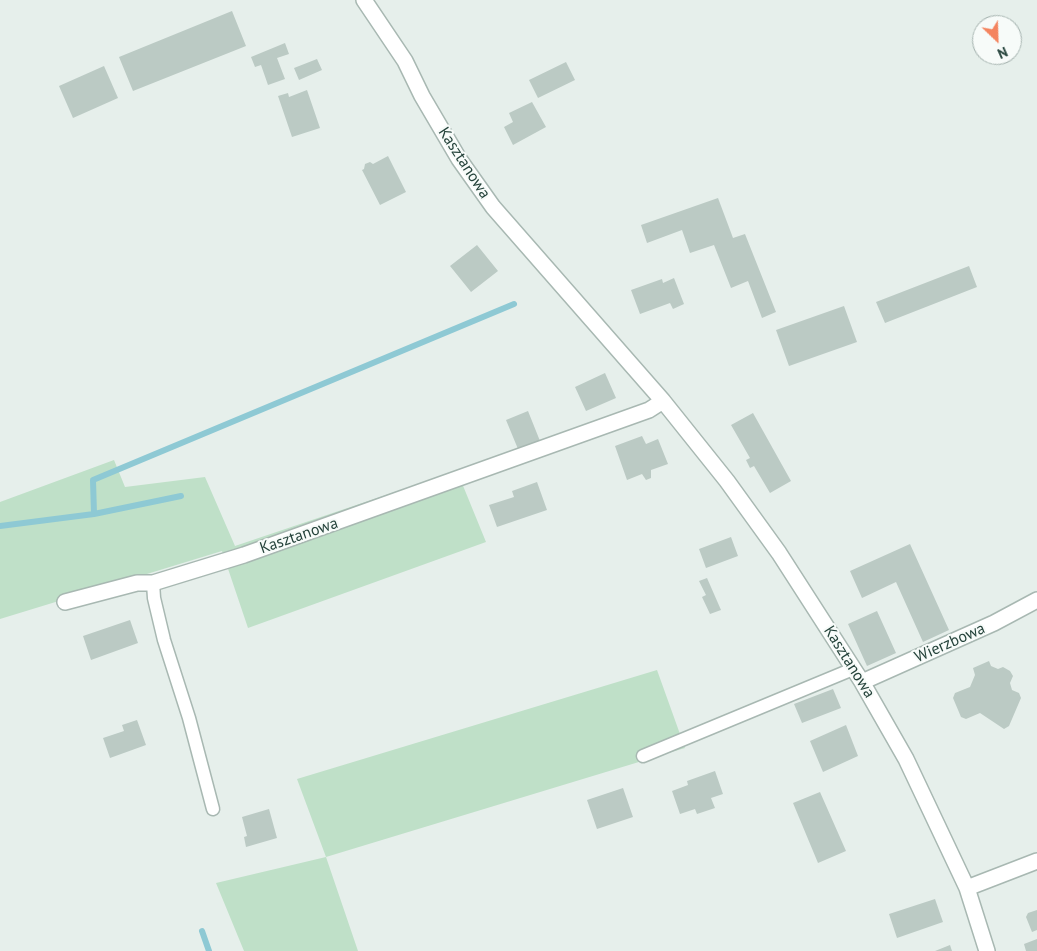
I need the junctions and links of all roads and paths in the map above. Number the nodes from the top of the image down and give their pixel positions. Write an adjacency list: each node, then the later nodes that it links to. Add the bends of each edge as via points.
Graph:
1 (364, 0): 2 (street, Kasztanowa, via 405,61 459,160 493,207)
2 (663, 401): 3 (street, Kasztanowa, via 640,413 394,502); 6 (street, Kasztanowa, via 779,553)
3 (153, 583): 5 (street, Kasztanowa, via 137,583); 8 (lane, via 164,640)
4 (1037, 600): 6 (street, Wierzbowa, via 994,623)
5 (65, 602)
6 (858, 675): 7 (lane); 10 (street, Kasztanowa, via 906,759)
7 (643, 756)
8 (213, 809)
9 (1037, 861): 10 (street)
10 (967, 888): 11 (street, Kasztanowa)
11 (988, 951)

